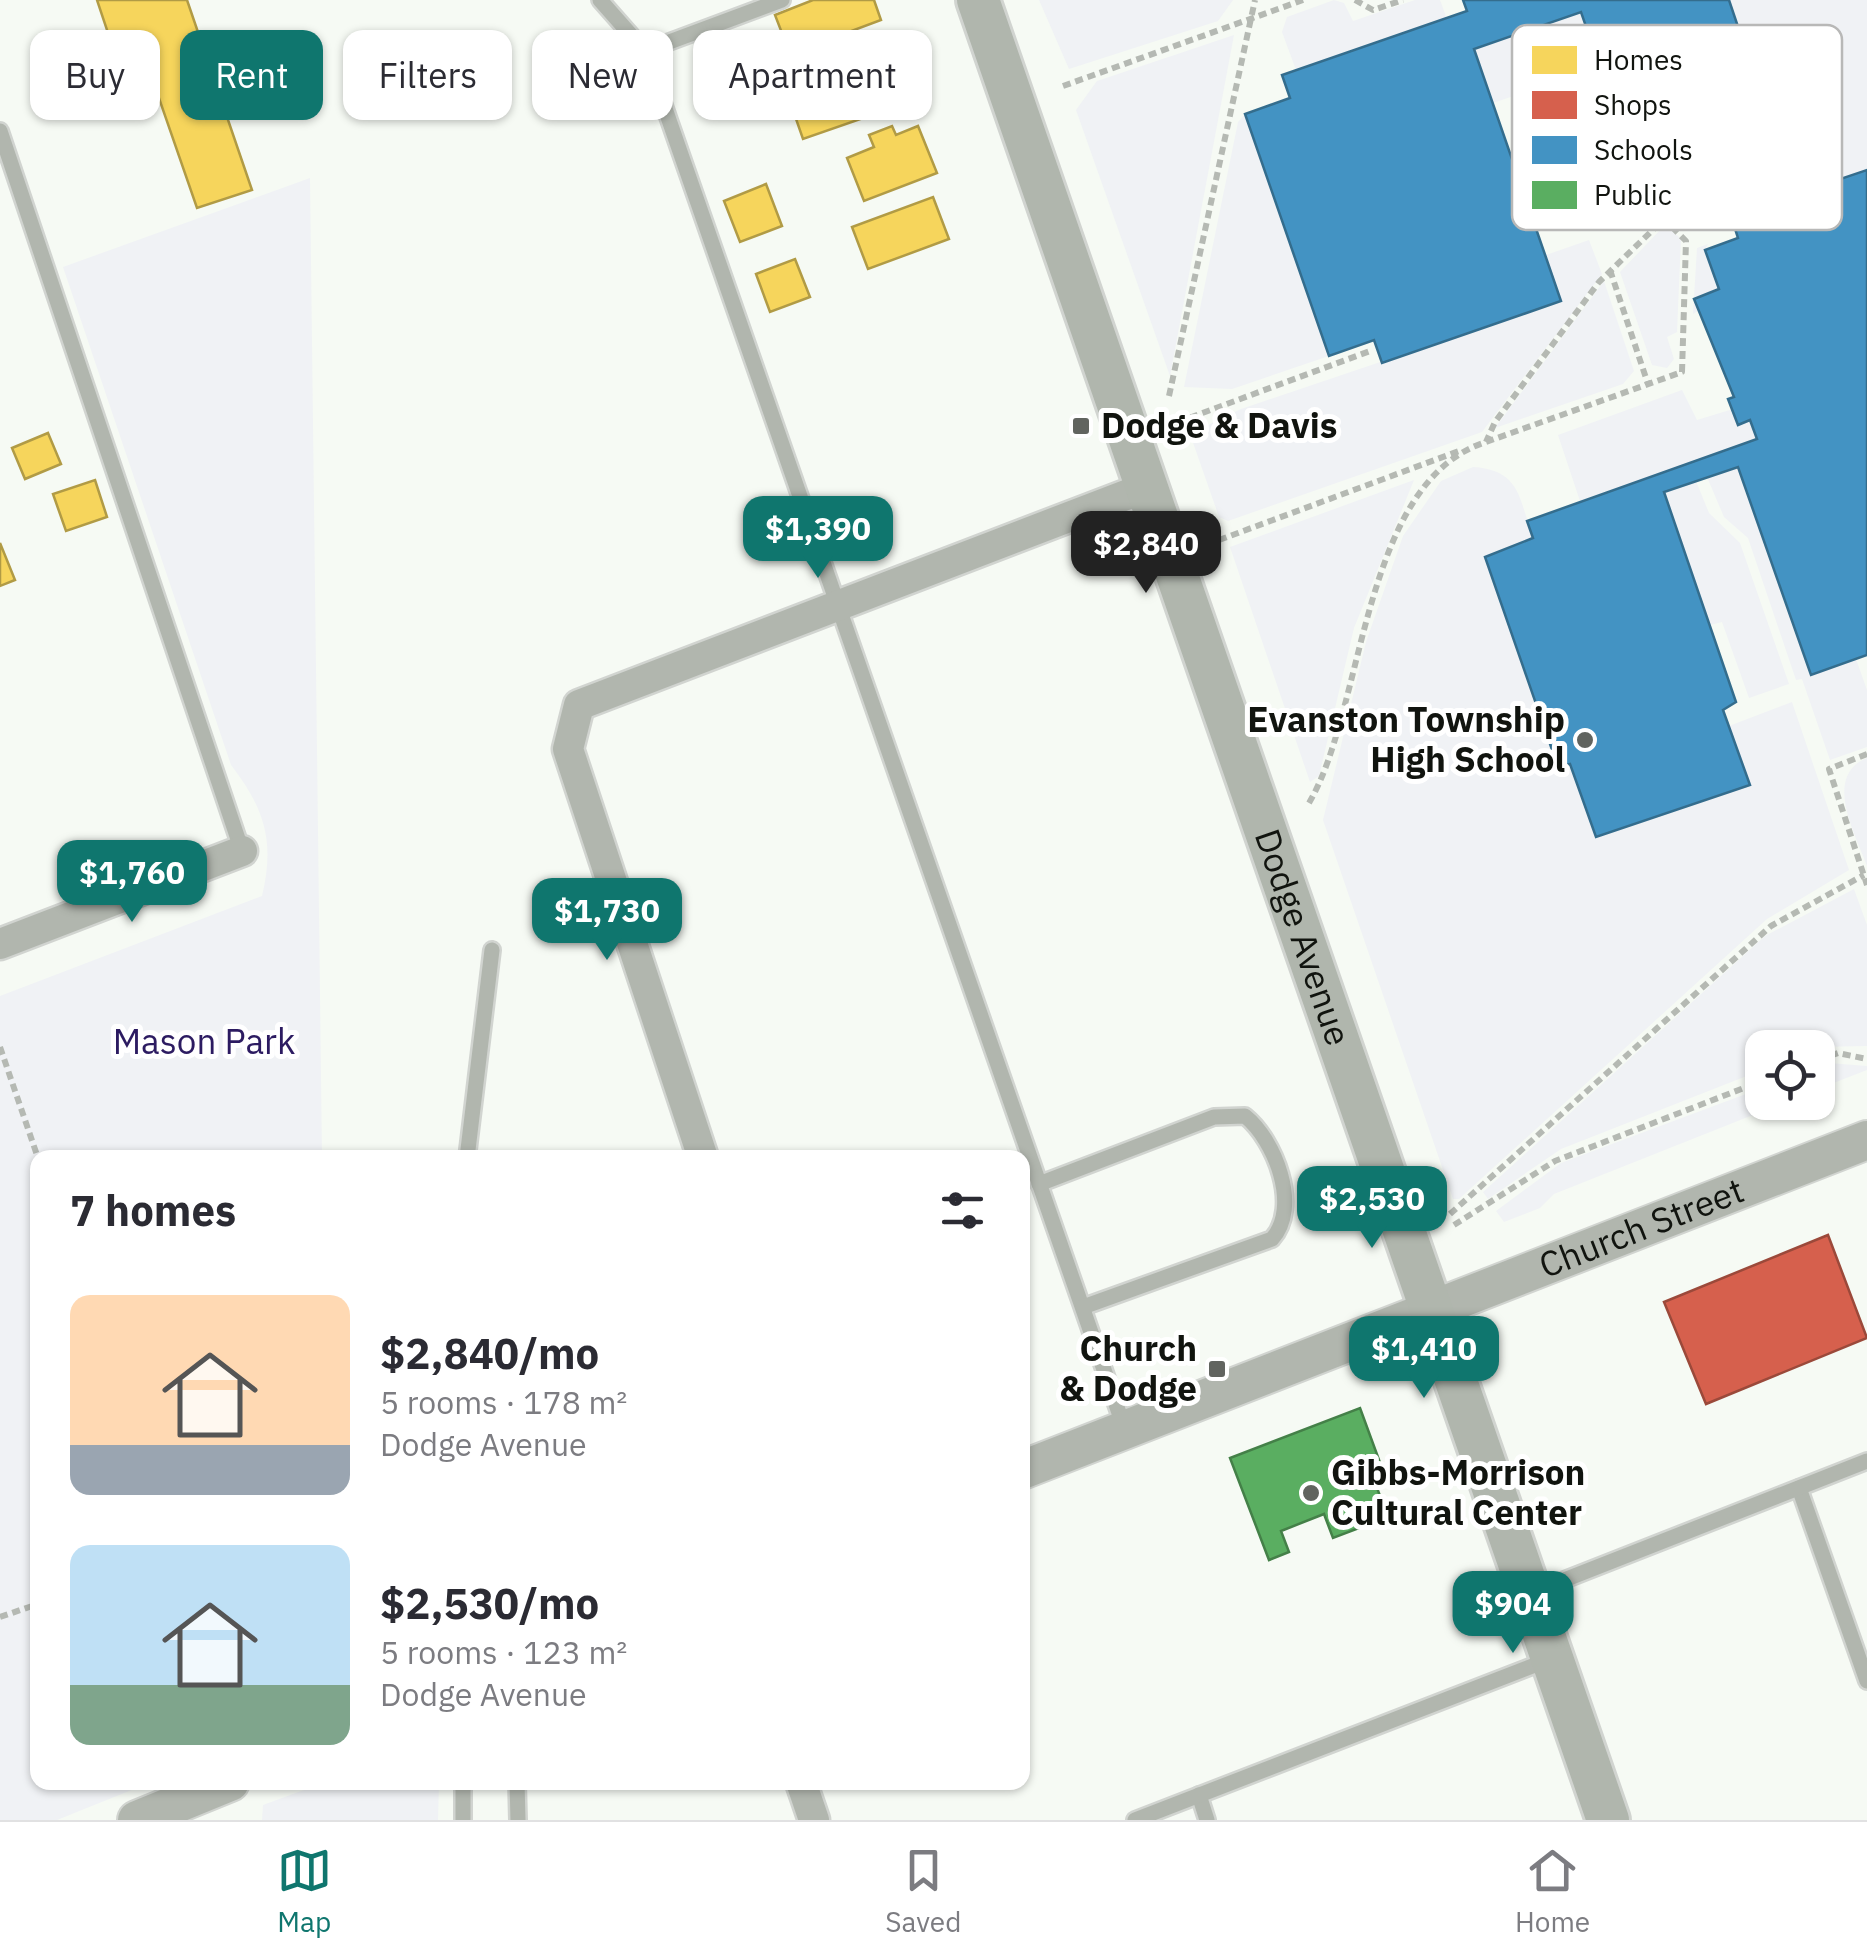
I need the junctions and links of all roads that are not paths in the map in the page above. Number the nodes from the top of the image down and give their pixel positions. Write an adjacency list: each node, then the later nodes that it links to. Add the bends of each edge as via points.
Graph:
1 (600, 0): 4 (lane)
2 (782, 0): 5 (lane)
3 (978, 0): 8 (main road, Dodge Avenue)
4 (626, 30)
5 (673, 41)
6 (669, 120): 9 (lane)
7 (0, 131): 10 (lane)
8 (1147, 487): 9 (street); 20 (main road, Dodge Avenue)
9 (837, 606): 15 (street, via 580,705 568,749); 16 (lane)
10 (242, 851): 11 (street)
11 (0, 944)
12 (492, 950): 14 (lane)
13 (1867, 1140): 20 (street, Church Street)
14 (468, 1150)
15 (699, 1150)
16 (1027, 1150)
17 (1030, 1158): 18 (lane)
18 (1039, 1184): 19 (lane); 19 (lane, via 1214,1116 1246,1116 1281,1176 1284,1215 1272,1239)
19 (1083, 1308): 21 (lane)
20 (1430, 1310): 21 (street, Church Street); 25 (main road, Dodge Avenue)
21 (1126, 1430): 23 (street, Church Street)
22 (1867, 1461): 24 (lane)
23 (1030, 1467)
24 (1799, 1488): 25 (lane); 27 (lane)
25 (1530, 1594): 26 (main road, Dodge Avenue)
26 (1552, 1658): 32 (lane); 39 (main road, Dodge Avenue)
27 (1867, 1681)
28 (210, 1790): 33 (street)
29 (463, 1790): 34 (lane)
30 (517, 1790): 35 (lane)
31 (805, 1790): 36 (street)
32 (1199, 1795): 37 (lane); 38 (lane)
33 (137, 1820)
34 (463, 1820)
35 (518, 1820)
36 (814, 1820)
37 (1134, 1820)
38 (1208, 1820)
39 (1608, 1820)

